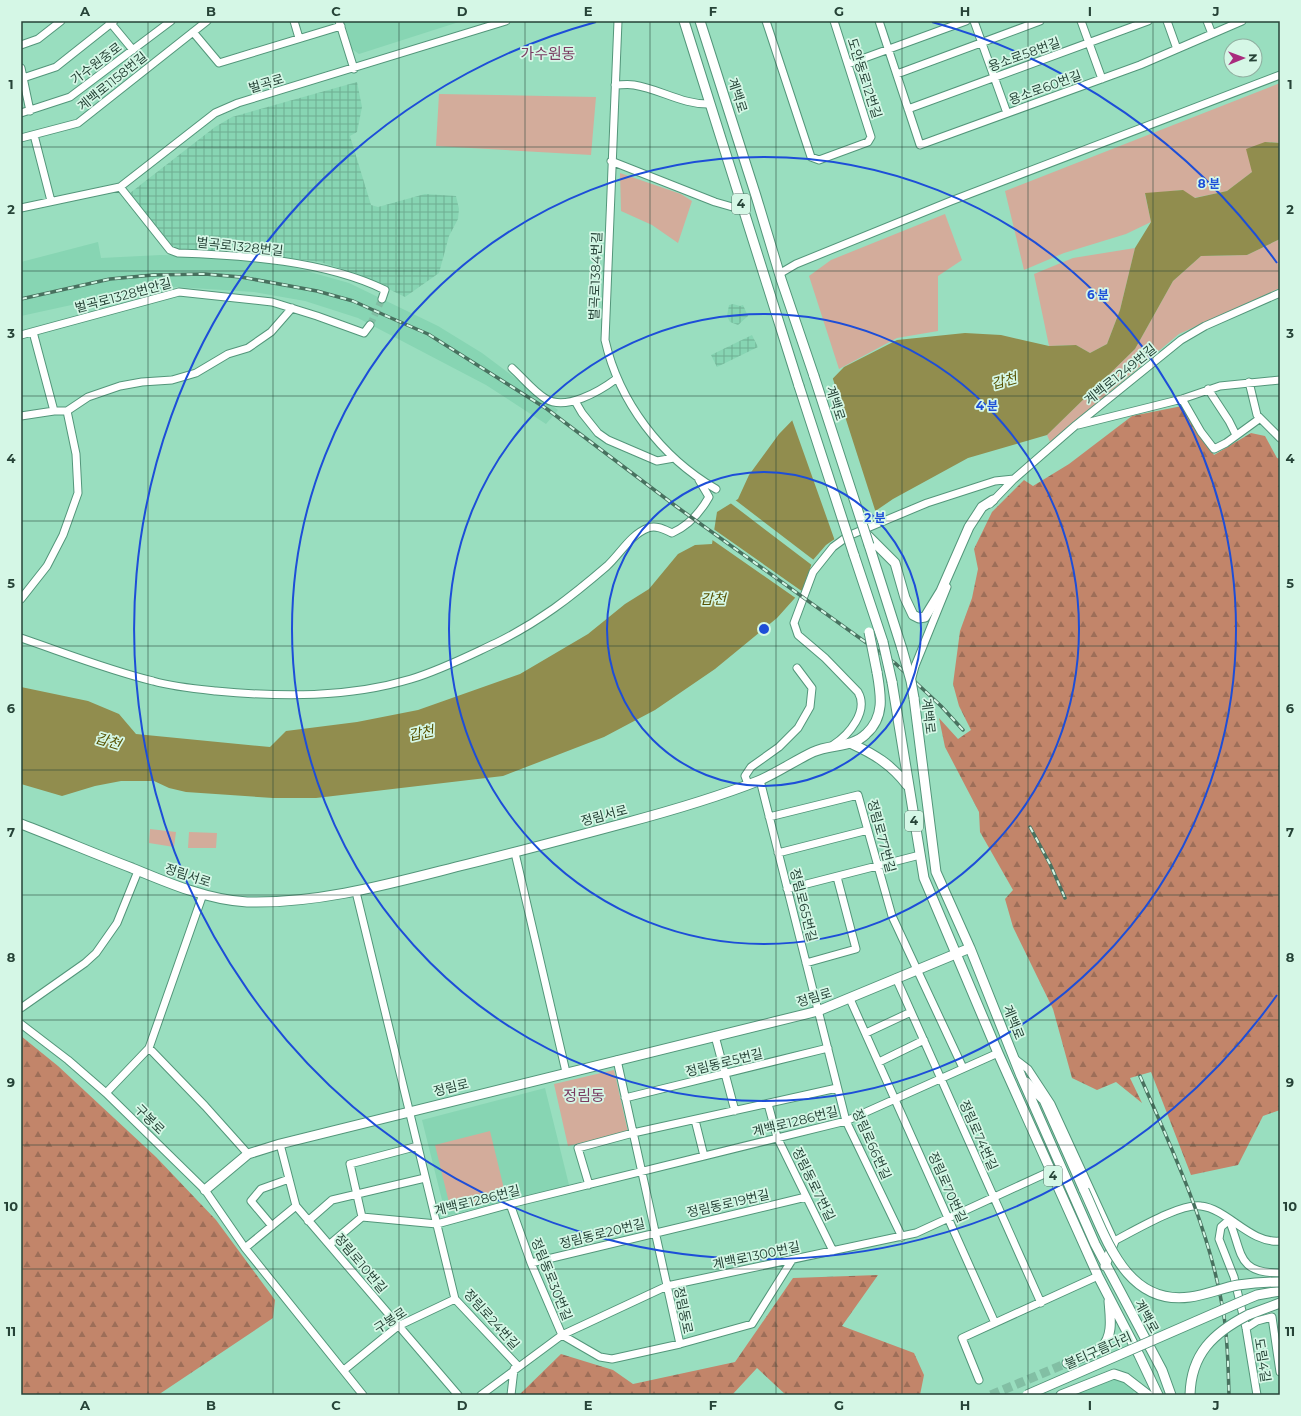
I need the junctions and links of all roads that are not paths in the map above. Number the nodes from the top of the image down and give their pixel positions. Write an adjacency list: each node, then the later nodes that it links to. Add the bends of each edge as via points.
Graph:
1 (61, 21): 29 (street, via 38,39)
2 (171, 21): 32 (street, 가수원중로)
3 (206, 21): 23 (street, 계백로1158번길)
4 (294, 21): 25 (street)
5 (506, 21): 35 (street, 벌곡로)
6 (618, 21): 41 (street, 벌곡로1384번길)
7 (684, 21): 42 (main road, 4)
8 (700, 21): 26 (main road, 계백로 / 4)
9 (706, 21): 26 (main road)
10 (766, 21): 33 (street, 도안동로12번길, via 811,157 819,160 868,142 871,137)
11 (834, 21): 33 (street, 도안동로12번길)
12 (879, 21): 30 (street)
13 (966, 21): 30 (street)
14 (974, 21): 27 (street)
15 (1040, 21): 27 (street)
16 (1081, 21): 28 (street)
17 (1148, 21): 28 (street, 용소로58번길)
18 (1167, 21): 31 (street)
19 (1208, 21): 24 (street)
20 (1242, 21): 24 (street, 용소로60번길)
21 (111, 22): 32 (street); 39 (street, via 56,67)
22 (340, 23): 25 (street); 35 (street)
23 (193, 32): 25 (street, via 219,64); 47 (street, 계백로1158번길, via 78,123)
24 (1212, 34): 31 (street, 용소로60번길)
25 (299, 38)
26 (707, 41): 54 (main road, 계백로 / 4)
27 (982, 42): 36 (street); 38 (street)
28 (1089, 42): 38 (street, 용소로58번길); 40 (street)
29 (21, 45)
30 (888, 49): 33 (street); 36 (street)
31 (1177, 49): 40 (street, 용소로60번길)
32 (133, 50): 44 (street, 가수원중로, via 70,97)
33 (848, 64)
34 (21, 68): 39 (street)
35 (354, 69): 50 (street, 벌곡로, via 238,103 215,113)
36 (897, 74): 43 (street)
37 (1280, 75): 54 (street, via 951,201 796,264)
38 (994, 77): 43 (street, 용소로58번길); 46 (street)
39 (23, 78): 44 (street)
40 (1102, 79): 46 (street, 용소로60번길)
41 (615, 85): 42 (street, via 634,84 687,102); 49 (street, 벌곡로1384번길)
42 (710, 104): 53 (main road, 4)
43 (908, 109): 46 (street, 용소로60번길, via 920,146)
44 (30, 111): 45 (street, 가수원중로)
45 (21, 113)
46 (1007, 114)
47 (34, 135): 48 (street, 계백로1158번길); 51 (street)
48 (21, 138)
49 (611, 162): 53 (street, via 715,202); 62 (street, 벌곡로1384번길, via 605,340)
50 (120, 187): 51 (street, 벌곡로); 56 (street, 벌곡로1328번길, via 170,250 178,253 267,259 337,273 385,290)
51 (51, 201): 52 (street, 벌곡로)
52 (21, 208)
53 (743, 210): 82 (main road, 4, bridge)
54 (779, 274): 80 (main road, 계백로 / 4, bridge, via 864,532)
55 (1280, 293): 72 (street, 계백로1249번길, via 1205,326 1181,340)
56 (382, 299)
57 (292, 308): 58 (street, 벌곡로1328번안길, via 364,333); 59 (street, 벌곡로1328번안길, via 272,302 179,292); 69 (street, via 271,332 248,348 228,354 196,373 172,380 120,386 88,397)
58 (370, 324)
59 (33, 332): 60 (street, 벌곡로1328번안길); 68 (street)
60 (21, 335)
61 (512, 368): 67 (street, via 549,401 559,403)
62 (616, 379): 67 (street, via 604,388); 75 (street, 벌곡로1384번길, via 636,413)
63 (1280, 380): 64 (street)
64 (1249, 382): 65 (street); 71 (street)
65 (1208, 390): 66 (street); 73 (street)
66 (1182, 399): 72 (street); 73 (street, via 1214,449)
67 (575, 400): 75 (street, via 590,423 608,440 656,461)
68 (54, 411): 69 (street); 70 (street)
69 (67, 411): 81 (street, via 76,454 78,493 63,535 47,566)
70 (21, 416)
71 (1260, 418): 73 (street); 74 (street)
72 (1076, 425): 76 (street, 계백로1249번길)
73 (1236, 435)
74 (1280, 438)
75 (674, 458): 77 (street, 벌곡로1384번길)
76 (1014, 479): 79 (street, 계백로1249번길); 87 (street, via 995,481 927,502 848,536 818,563 794,623 795,627 798,635 830,663 862,698 857,719 840,741)
77 (699, 480): 78 (street, 벌곡로1384번길); 83 (street, via 709,497 694,517 678,530 672,533 654,527 648,528 638,534 583,586 531,625 441,670 378,688 324,694 273,695 196,689 155,682 106,668)
78 (716, 489)
79 (993, 500): 80 (main road, via 982,507 969,527 941,591 925,617 913,615 895,563); 85 (street, 계백로1249번길, bridge, via 970,533)
80 (871, 543): 85 (main road, 계백로 / 4, bridge)
81 (21, 599)
82 (875, 616): 86 (main road, bridge, via 869,632 880,692 880,715 866,735); 90 (main road, 계백로 / 4, bridge, via 892,682)
83 (21, 638)
84 (797, 668): 89 (street, via 812,688 810,707 798,728 779,747 751,767 745,776)
85 (911, 681): 103 (main road, 계백로 / 4, bridge, via 936,872)
86 (852, 744): 87 (main road, 정림서로); 90 (main road, via 882,760 897,772)
87 (833, 745): 88 (main road, 정림서로, via 815,751)
88 (760, 780): 89 (main road, 정림서로); 91 (street, 정림로65번길)
89 (748, 784): 94 (main road, 정림서로, via 692,804)
90 (908, 786): 96 (main road, 계백로 / 4)
91 (769, 817): 93 (street, 정림로77번길, via 858,795); 95 (street, 정림로65번길)
92 (21, 824): 98 (main road, 정림서로)
93 (868, 830): 95 (street, 정림로65번길); 97 (street, 정림로77번길)
94 (516, 853): 101 (main road, 정림서로); 123 (street)
95 (778, 853): 100 (street, 정림로65번길)
96 (920, 855): 97 (street); 104 (main road, 계백로 / 4, via 924,878)
97 (878, 866): 99 (street); 106 (street, 정림로77번길, via 892,916)
98 (138, 871): 102 (main road, 정림서로); 109 (street, via 116,924 96,953)
99 (836, 876): 100 (street); 105 (street, 정림로65번길, via 856,950)
100 (788, 889): 105 (street, 정림로65번길)
101 (356, 892): 102 (main road, 정림서로, via 246,902); 133 (street)
102 (203, 894): 116 (street)
103 (970, 948): 104 (main road, 정림로); 119 (main road, 계백로 / 4)
104 (956, 954): 106 (main road, 정림로); 118 (main road, 계백로 / 4)
105 (806, 963): 110 (street, 정림로65번길)
106 (916, 969): 107 (main road, 정림로); 122 (street)
107 (896, 978): 108 (main road, 정림로); 111 (street, 정림로74번길)
108 (850, 999): 110 (main road, 정림로); 113 (street, 정림로70번길)
109 (21, 1008)
110 (818, 1011): 114 (main road, 정림로); 117 (street, 정림로66번길)
111 (911, 1012): 113 (street); 115 (street, 정림로74번길)
112 (21, 1024): 128 (street, 구봉로)
113 (866, 1033): 121 (street, 정림로70번길)
114 (715, 1036): 120 (main road, 정림로); 124 (street)
115 (924, 1040): 121 (street); 126 (street, 정림로74번길)
116 (149, 1048): 128 (street); 140 (street)
117 (828, 1048): 124 (street, 정림동로5번길); 127 (street, 정림로66번길)
118 (998, 1053): 122 (street, 계백로1286번길); 143 (main road, 계백로 / 4)
119 (1015, 1059): 125 (main road, 계백로 / 4); 147 (street, via 1028,1069 1051,1104)
120 (617, 1060): 123 (main road, 정림로); 129 (street, 정림동로)
121 (879, 1062): 130 (street, 정림로70번길)
122 (963, 1068): 126 (street, 계백로1286번길)
123 (566, 1072): 133 (main road, 정림로)
124 (725, 1074): 129 (street, 정림동로5번길); 132 (street)
125 (1021, 1076): 147 (main road, via 1044,1100); 165 (main road, 계백로 / 4)
126 (941, 1078): 130 (street, 계백로1286번길); 151 (street, 정림로74번길)
127 (837, 1088): 131 (street); 135 (street, 정림로66번길)
128 (106, 1093): 148 (street, 구봉로)
129 (625, 1098): 136 (street, 정림동로)
130 (895, 1099): 135 (street, 계백로1286번길); 155 (street, 정림로70번길)
131 (768, 1104): 132 (street); 137 (street, 정림동로7번길)
132 (735, 1111): 134 (street)
133 (409, 1112): 138 (main road, 정림로); 139 (street, 정림로24번길)
134 (695, 1120): 136 (street); 141 (street)
135 (846, 1121): 137 (street, 계백로1286번길); 161 (street, 정림로66번길)
136 (633, 1133): 142 (street, 정림동로); 146 (street, via 578,1148)
137 (777, 1137): 141 (street, 계백로1286번길); 150 (street, 정림동로7번길)
138 (280, 1144): 140 (main road, 정림로); 145 (street, 정림로10번길)
139 (418, 1146): 144 (street, 정림로24번길); 149 (street, via 350,1164)
140 (248, 1154): 148 (main road, 정림로)
141 (704, 1156): 142 (street, 계백로1286번길)
142 (641, 1171): 146 (street, 계백로1286번길); 160 (street, 정림동로)
143 (1050, 1171): 151 (street, 계백로1300번길); 172 (main road, 계백로 / 4)
144 (425, 1178): 149 (street); 158 (street, 정림로24번길)
145 (289, 1179): 153 (street, 정림로10번길); 159 (street, via 261,1189 251,1201)
146 (589, 1185): 152 (street, 계백로1286번길)
147 (1087, 1189): 162 (street); 173 (main road, bridge, via 1111,1247 1125,1272 1157,1295 1190,1297 1237,1285)
148 (205, 1190): 166 (street, 구봉로)
149 (357, 1194): 154 (street); 157 (street, via 332,1200)
150 (806, 1197): 160 (street, 정림동로19번길); 167 (street, 정림동로7번길)
151 (994, 1197): 155 (street, 계백로1300번길); 178 (street, 정림로74번길)
152 (510, 1204): 158 (street, 계백로1286번길); 169 (street, 정림동로30번길)
153 (296, 1206): 157 (street, 정림로10번길); 159 (street)
154 (362, 1218): 158 (street, 계백로1286번길); 164 (street)
155 (948, 1218): 161 (street, 계백로1300번길); 180 (street, 정림로70번길)
156 (1229, 1220): 162 (street, via 1210,1208 1189,1206); 163 (street, via 1265,1240); 171 (street, via 1245,1264 1252,1269); 182 (street, 도림4길, via 1221,1227 1219,1239 1234,1277)
157 (308, 1221): 164 (street, 정림로10번길)
158 (437, 1224): 177 (street, 정림로24번길)
159 (272, 1226): 166 (street)
160 (655, 1233): 169 (street, 정림동로20번길); 174 (street, 정림동로)
161 (902, 1237): 167 (street, 계백로1300번길)
162 (1114, 1241): 165 (main road); 170 (main road)
163 (1280, 1241)
164 (330, 1244): 181 (street, 정림로10번길)
165 (1095, 1244): 170 (main road, 계백로 / 4)
166 (245, 1248): 187 (street, 구봉로)
167 (833, 1251): 168 (street, 계백로1300번길)
168 (792, 1260): 174 (street, 계백로1300번길); 184 (street, 정림동로, via 752,1324)
169 (531, 1263): 183 (street, 정림동로30번길)
170 (1105, 1266): 198 (main road, 계백로 / 4, via 1162,1370)
171 (1280, 1273)
172 (1098, 1276): 176 (main road, 계백로 / 4); 178 (street)
173 (1280, 1282)
174 (667, 1286): 183 (street, 계백로1300번길); 184 (street, 정림동로)
175 (1280, 1291): 194 (main road, 불티구름다리, bridge, via 1257,1295)
176 (1109, 1298): 185 (main road, via 1111,1326 1102,1348); 197 (main road, 계백로 / 4)
177 (455, 1299): 181 (street, 구봉로); 186 (street, 정림로24번길)
178 (1041, 1303): 180 (street)
179 (1280, 1303): 199 (main road, bridge, via 1248,1315 1213,1337 1193,1370)
180 (995, 1323): 189 (street, via 962,1338)
181 (398, 1326): 187 (street, 구봉로); 191 (street, 정림로10번길)
182 (1246, 1328): 188 (street, via 1257,1321 1272,1317); 200 (street, 도림4길)
183 (562, 1335): 184 (street, 정림동로30번길, via 600,1357 612,1359); 186 (street, 계백로1300번길)
184 (680, 1344)
185 (1067, 1363)
186 (516, 1368): 192 (street, 계백로1300번길); 193 (street, 정림로24번길)
187 (344, 1370): 190 (street, 구봉로)
188 (1280, 1372)
189 (979, 1380)
190 (363, 1395)
191 (458, 1395)
192 (481, 1395)
193 (511, 1395)
194 (1027, 1395)
195 (1061, 1395): 196 (main road, via 1114,1374 1126,1378)
196 (1148, 1395)
197 (1158, 1395)
198 (1171, 1395)
199 (1190, 1395)
200 (1257, 1395)

